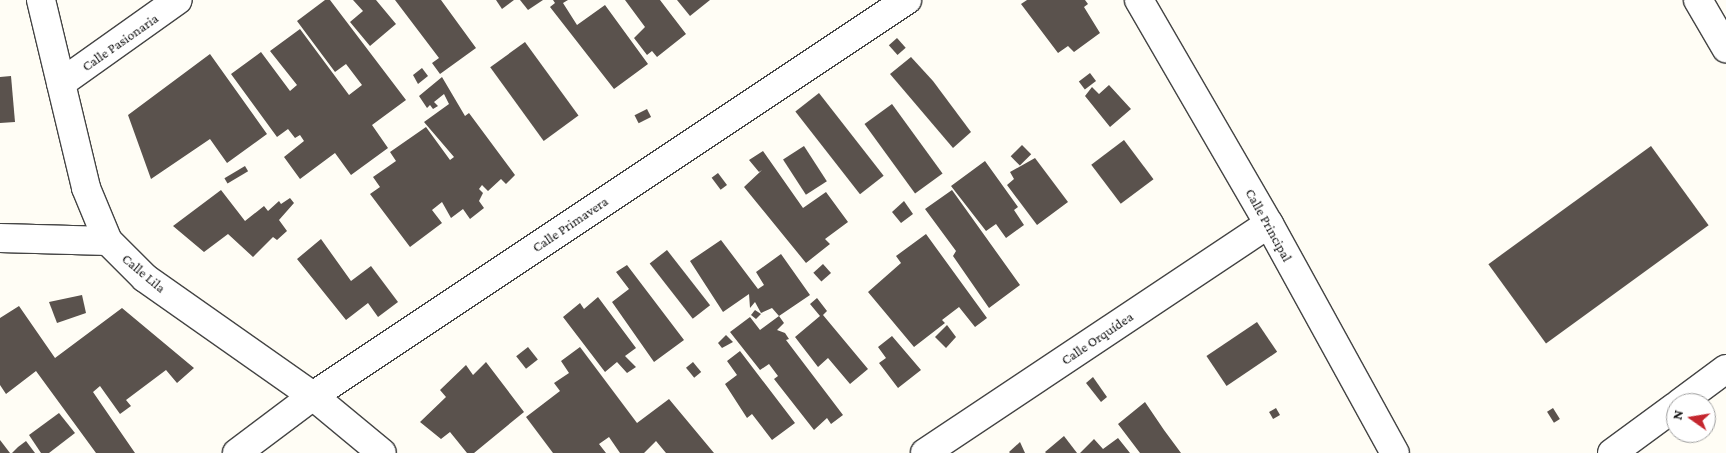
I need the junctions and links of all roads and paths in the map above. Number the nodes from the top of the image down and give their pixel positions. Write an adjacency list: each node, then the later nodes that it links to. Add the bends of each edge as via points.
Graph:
1 (41, 0): 7 (street, Calle Lila)
2 (178, 0): 7 (street, Calle Pasionaria)
3 (907, 0): 13 (street, Calle Primavera)
4 (1139, 0): 8 (street, Calle Principal)
5 (1698, 0): 6 (street)
6 (1726, 48)
7 (61, 83): 10 (street, Calle Lila, via 86,188)
8 (1269, 224): 17 (street, Calle Orquídea); 18 (street, Calle Principal)
9 (0, 238): 10 (street)
10 (108, 241): 13 (street, Calle Lila, via 145,278)
11 (1726, 369): 12 (street)
12 (1694, 393)
13 (313, 396): 15 (street, Calle Primavera); 16 (street, Calle Lila)
14 (1666, 413): 19 (street)
15 (237, 453)
16 (382, 453)
17 (925, 453)
18 (1395, 453)
19 (1612, 453)

